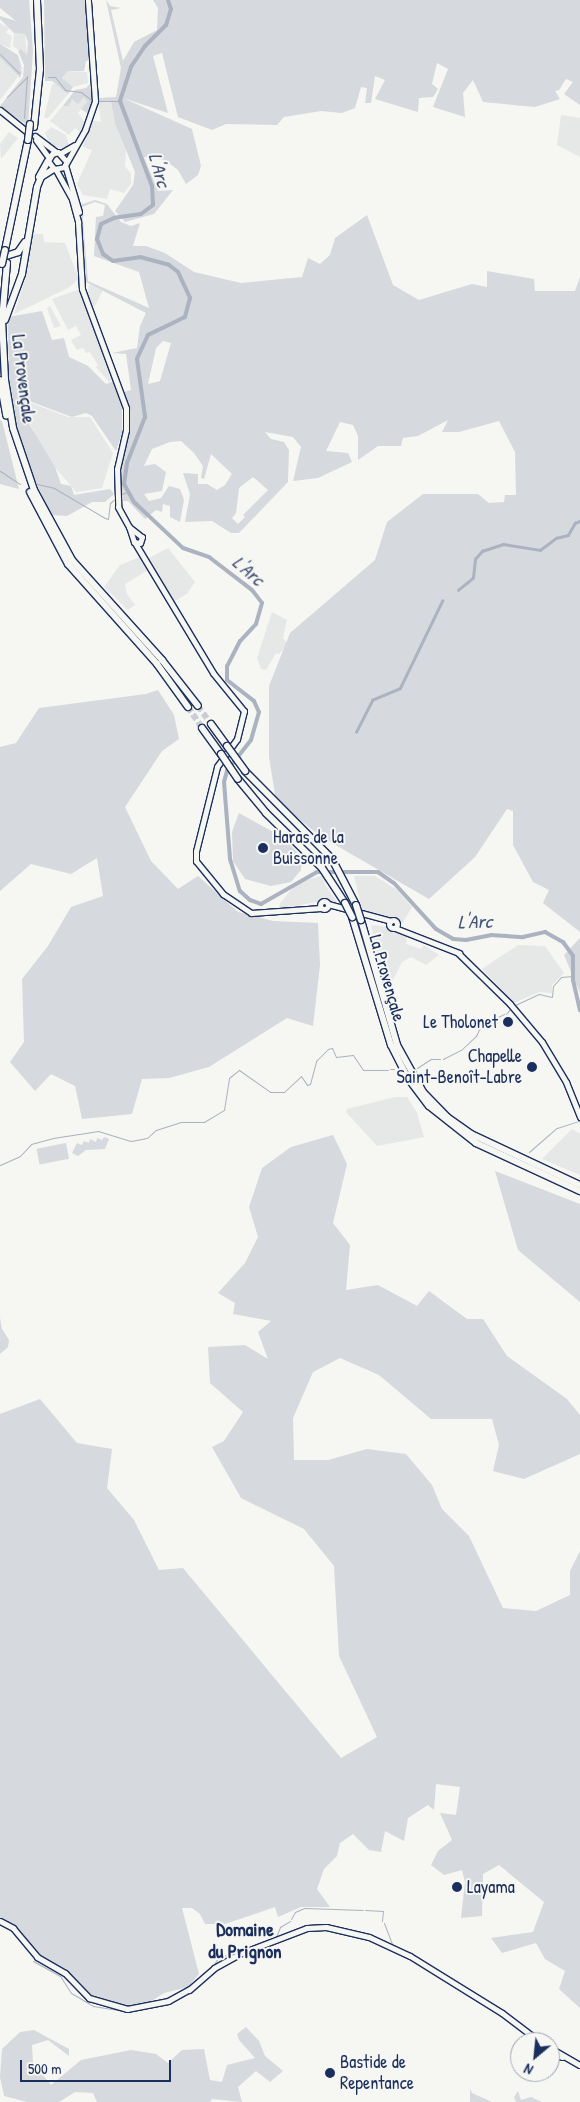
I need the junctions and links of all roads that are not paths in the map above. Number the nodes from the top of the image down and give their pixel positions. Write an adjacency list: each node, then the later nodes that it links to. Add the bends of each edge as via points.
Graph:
1 (32, 0): 6 (highway, La Provençale, via 36,68)
2 (36, 0): 6 (highway, La Provençale, via 40,69)
3 (88, 0): 5 (main road, via 95,96)
4 (0, 110): 6 (main road)
5 (87, 125): 8 (main road, via 73,146); 10 (main road)
6 (30, 128): 7 (highway, La Provençale)
7 (32, 140): 8 (main road); 9 (main road); 12 (highway, La Provençale)
8 (58, 153): 9 (main road); 10 (main road)
9 (49, 160): 11 (main road); 12 (highway, via 31,195 25,244)
10 (65, 163): 11 (main road); 15 (main road, via 77,203 85,289)
11 (55, 169): 14 (highway, via 41,177 37,187 22,274 5,315); 15 (main road, via 74,207 80,239 82,289)
12 (3, 261): 13 (highway, La Provençale); 14 (highway, La Provençale)
13 (0, 282)
14 (2, 351): 17 (highway, La Provençale, via 13,428)
15 (109, 357): 18 (main road, via 126,408 126,430 117,469 120,514)
16 (0, 380): 17 (highway, La Provençale, via 17,455)
17 (46, 521): 20 (highway, La Provençale, via 89,582 162,660); 21 (highway, La Provençale, via 86,587 157,664)
18 (135, 535): 19 (main road); 19 (main road, via 142,538)
19 (138, 543): 26 (main road, via 213,673 244,708 238,736 216,767 195,857 199,866 224,894 256,914 328,906 393,925 458,953 529,1026 566,1082)
20 (198, 706)
21 (188, 707)
22 (211, 724): 24 (highway, La Provençale, bridge, via 245,771 332,859 346,882 361,920)
23 (202, 728): 24 (highway, La Provençale, bridge, via 238,779 266,813 315,860 345,903 385,1026)
24 (404, 1066): 25 (highway, La Provençale)
25 (421, 1093): 27 (highway, La Provençale, via 471,1134); 28 (highway, La Provençale, via 444,1121 476,1143)
26 (580, 1117)
27 (580, 1185)
28 (580, 1191)
29 (0, 1921): 30 (main road, via 13,1928 33,1953 65,1973 90,1998 127,2009 168,2001 229,1960 311,1927 346,1931 380,1942 430,1968 478,2001)
30 (506, 2015): 31 (main road); 32 (main road)
31 (522, 2032)
32 (527, 2032)
33 (560, 2056): 34 (main road)
34 (580, 2065)

